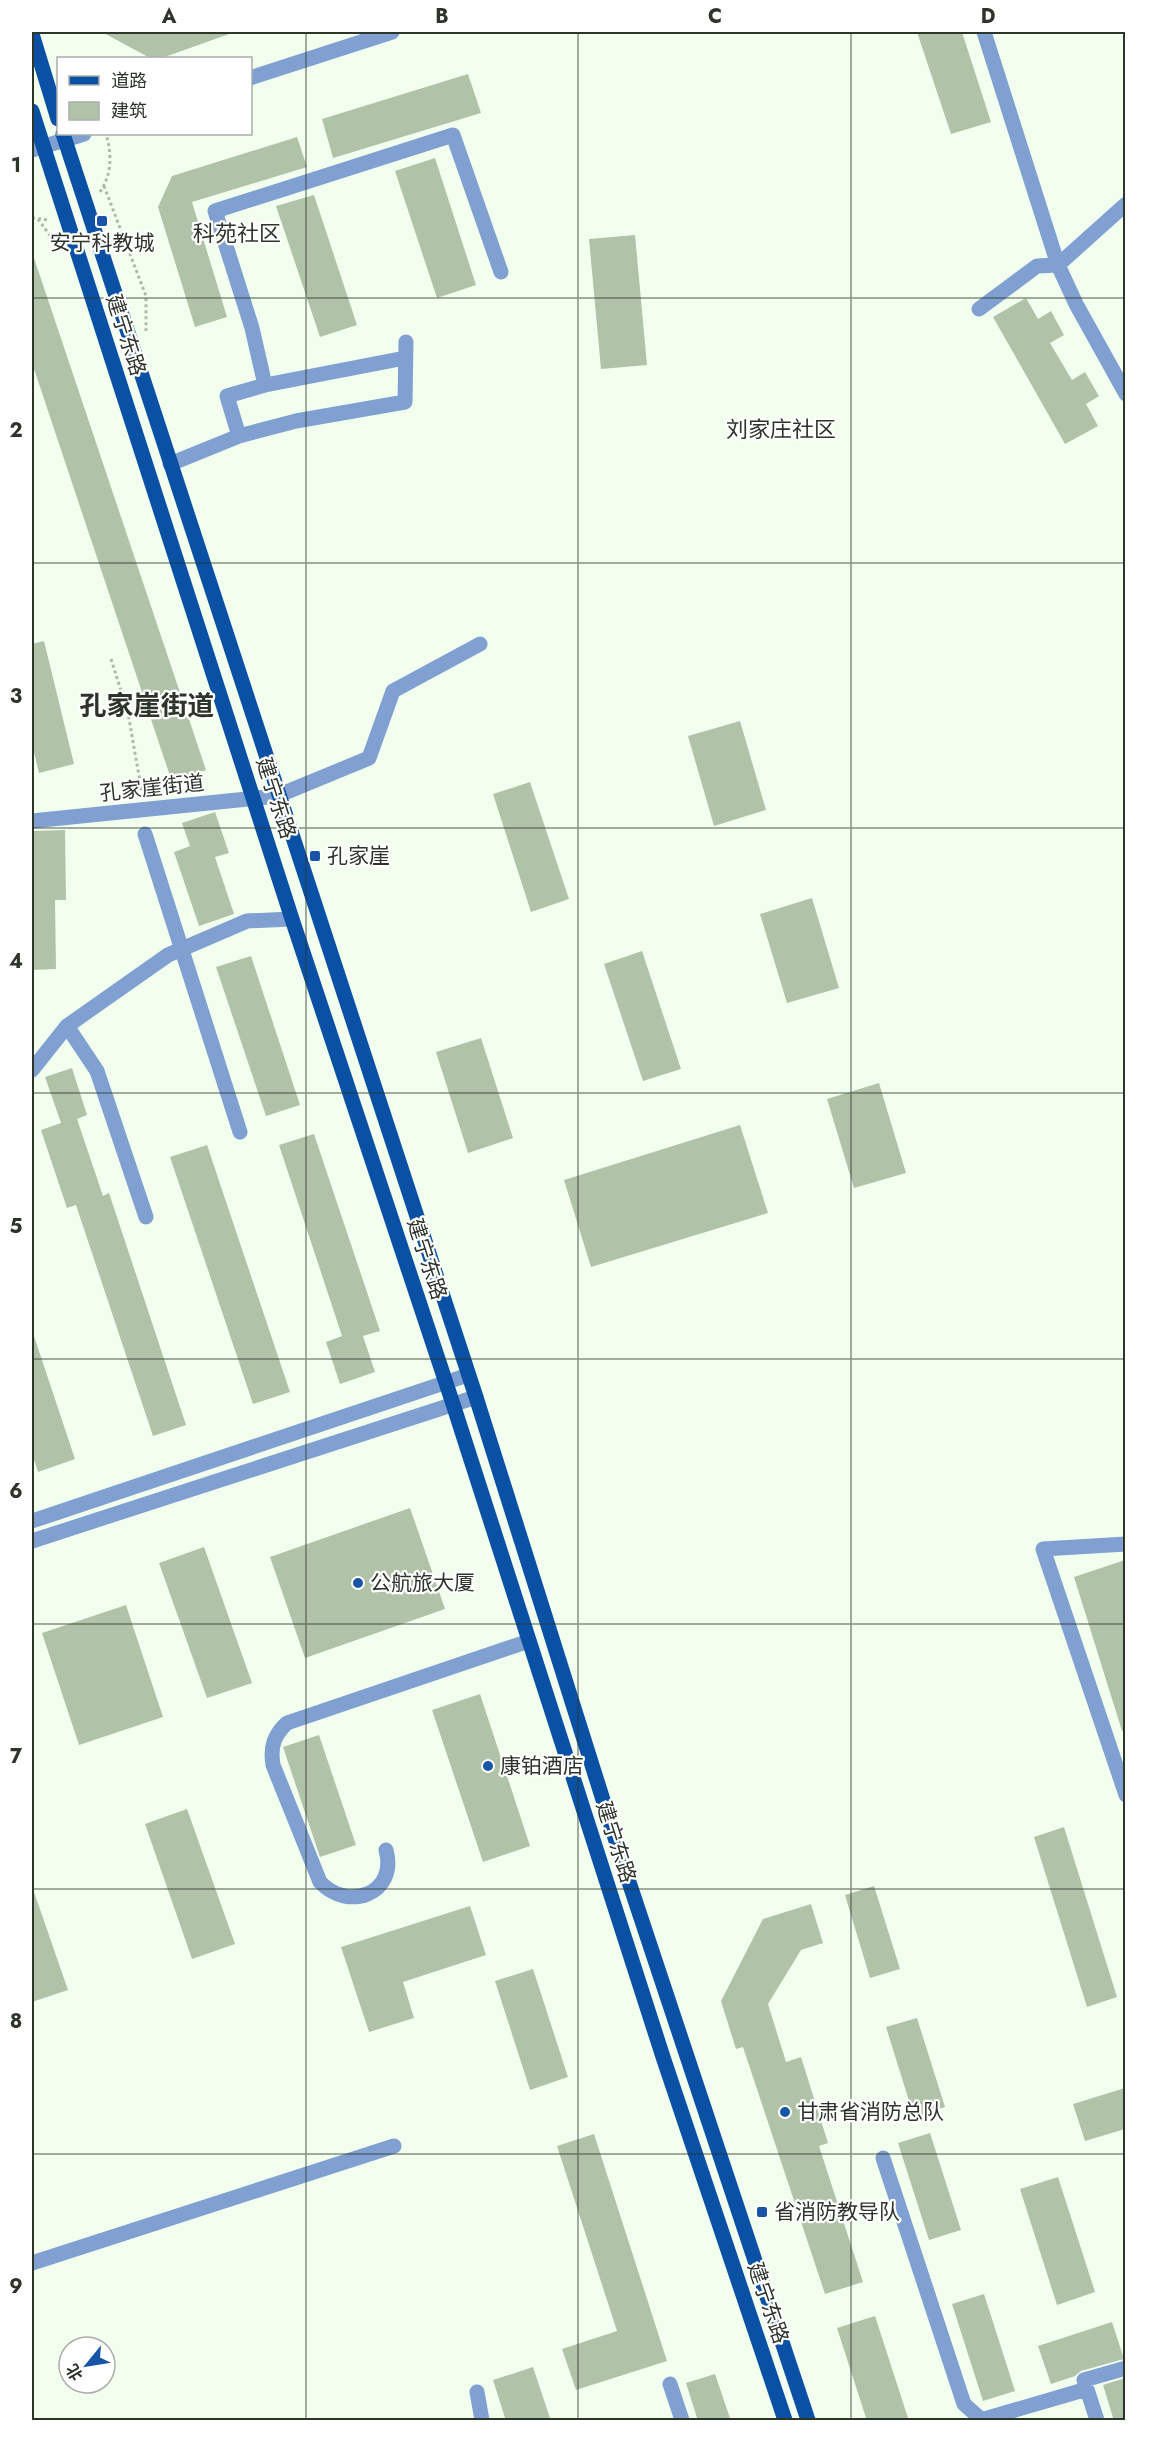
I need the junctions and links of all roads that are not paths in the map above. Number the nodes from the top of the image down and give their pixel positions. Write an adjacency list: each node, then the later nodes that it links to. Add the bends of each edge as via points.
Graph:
1 (392, 32): 4 (street)
2 (984, 32): 10 (street)
3 (32, 34): 6 (main road)
4 (252, 77)
5 (32, 111): 8 (main road, 建宁东路)
6 (57, 116)
7 (64, 137): 8 (street); 18 (main road, 建宁东路)
8 (37, 149): 21 (main road, 建宁东路)
9 (1125, 204): 10 (street)
10 (1058, 265): 12 (street, via 1037,266); 16 (street)
11 (501, 272): 15 (street, via 453,135 215,211 252,328)
12 (979, 309)
13 (406, 342): 14 (street)
14 (405, 357): 15 (street); 17 (street, via 405,402 296,421)
15 (264, 385): 17 (street, via 227,396)
16 (1125, 394)
17 (239, 436): 18 (street)
18 (170, 464): 20 (main road, 建宁东路)
19 (480, 644): 20 (street, 孔家崖街道, via 393,692 369,758)
20 (277, 796): 21 (street, 孔家崖街道); 30 (main road, 建宁东路)
21 (255, 799): 22 (street, 孔家崖街道); 24 (main road, 建宁东路)
22 (32, 821)
23 (145, 834): 25 (street)
24 (292, 919): 25 (street, via 247,921); 31 (main road, 建宁东路)
25 (182, 949): 26 (street); 28 (street)
26 (67, 1026): 27 (street); 29 (street, via 97,1071)
27 (32, 1070)
28 (240, 1132)
29 (146, 1217)
30 (468, 1375): 31 (street); 32 (main road, 建宁东路)
31 (446, 1383): 33 (main road, 建宁东路); 34 (street)
32 (476, 1397): 33 (street); 51 (main road, 建宁东路, via 627,1876)
33 (453, 1404): 35 (street); 37 (main road, 建宁东路)
34 (32, 1521)
35 (32, 1541)
36 (1125, 1544): 38 (street, via 1043,1549)
37 (529, 1641): 39 (street, via 287,1723 280,1729 272,1746 273,1765 320,1882 344,1897 366,1894 381,1886 385,1879); 50 (main road, 建宁东路)
38 (1125, 1795)
39 (386, 1850)
40 (394, 2145): 42 (street)
41 (883, 2158): 47 (street, via 964,2404)
42 (32, 2263)
43 (1125, 2368): 45 (street, via 1084,2380)
44 (670, 2384): 49 (street)
45 (1087, 2389): 47 (street); 52 (street)
46 (477, 2392): 48 (street)
47 (982, 2420)
48 (482, 2421)
49 (682, 2421)
50 (785, 2421)
51 (808, 2421)
52 (1097, 2421)

